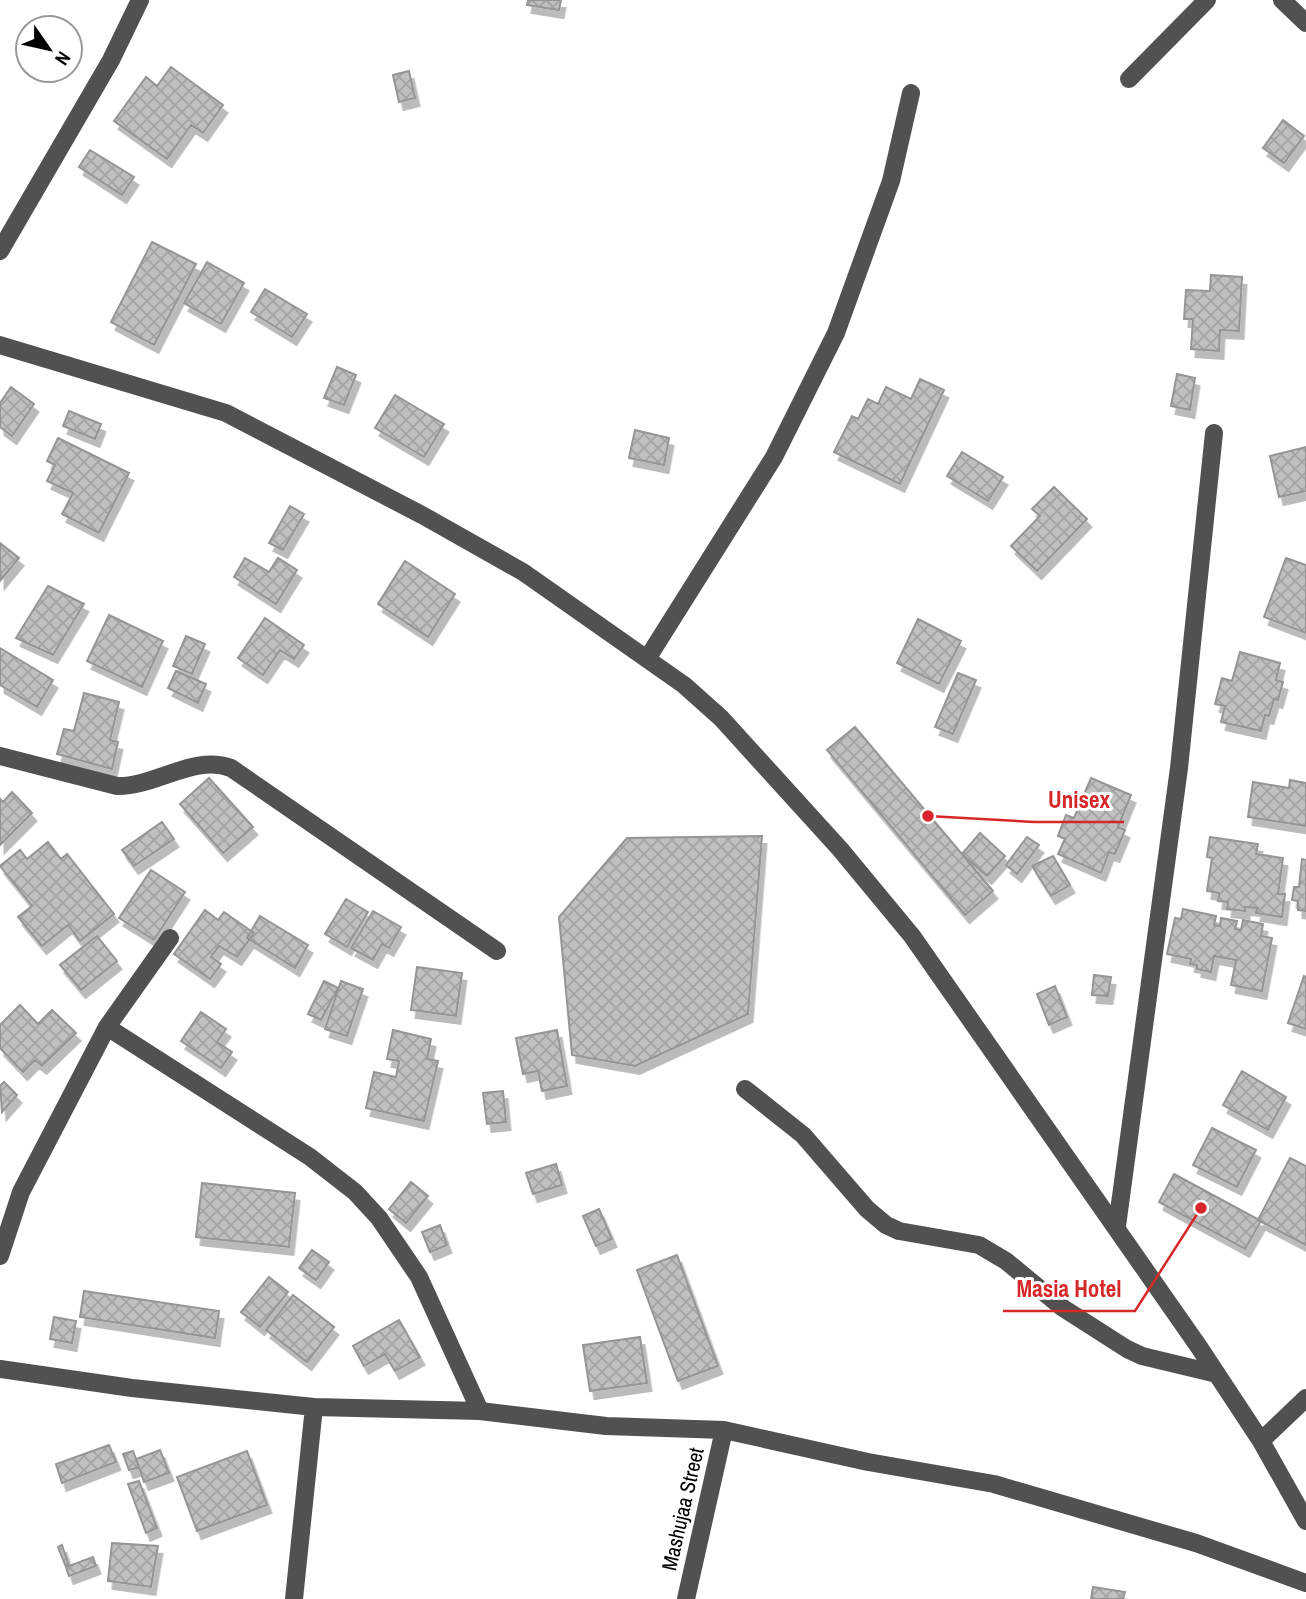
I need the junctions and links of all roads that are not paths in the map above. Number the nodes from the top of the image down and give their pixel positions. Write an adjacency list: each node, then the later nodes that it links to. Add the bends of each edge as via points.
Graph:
1 (140, 0): 7 (street, via 111,60)
2 (1207, 0): 5 (street)
3 (1282, 0): 4 (street)
4 (1306, 23)
5 (1129, 79)
6 (911, 93): 10 (street, via 891,181 836,333 774,457)
7 (0, 251)
8 (0, 345): 10 (street, via 226,413 523,572)
9 (1213, 433): 16 (street, via 1178,768)
10 (647, 659): 16 (street, via 721,718 904,926)
11 (0, 756): 13 (street, via 117,786 217,762)
12 (170, 938): 14 (street)
13 (497, 950)
14 (107, 1027): 17 (street, via 21,1192); 22 (street, via 310,1157 355,1192 379,1218 419,1277)
15 (745, 1089): 19 (street, via 803,1135 886,1225 979,1245 1127,1349)
16 (1117, 1226): 19 (street)
17 (0, 1255)
18 (0, 1369): 21 (street)
19 (1217, 1374): 24 (street)
20 (1306, 1398): 24 (street)
21 (314, 1407): 22 (street); 27 (street)
22 (480, 1411): 23 (street, via 606,1426)
23 (724, 1430): 26 (street, via 994,1484 1195,1543); 28 (street, Mashujaa Street)
24 (1261, 1441): 25 (street)
25 (1306, 1521)
26 (1306, 1583)
27 (293, 1599)
28 (686, 1599)

